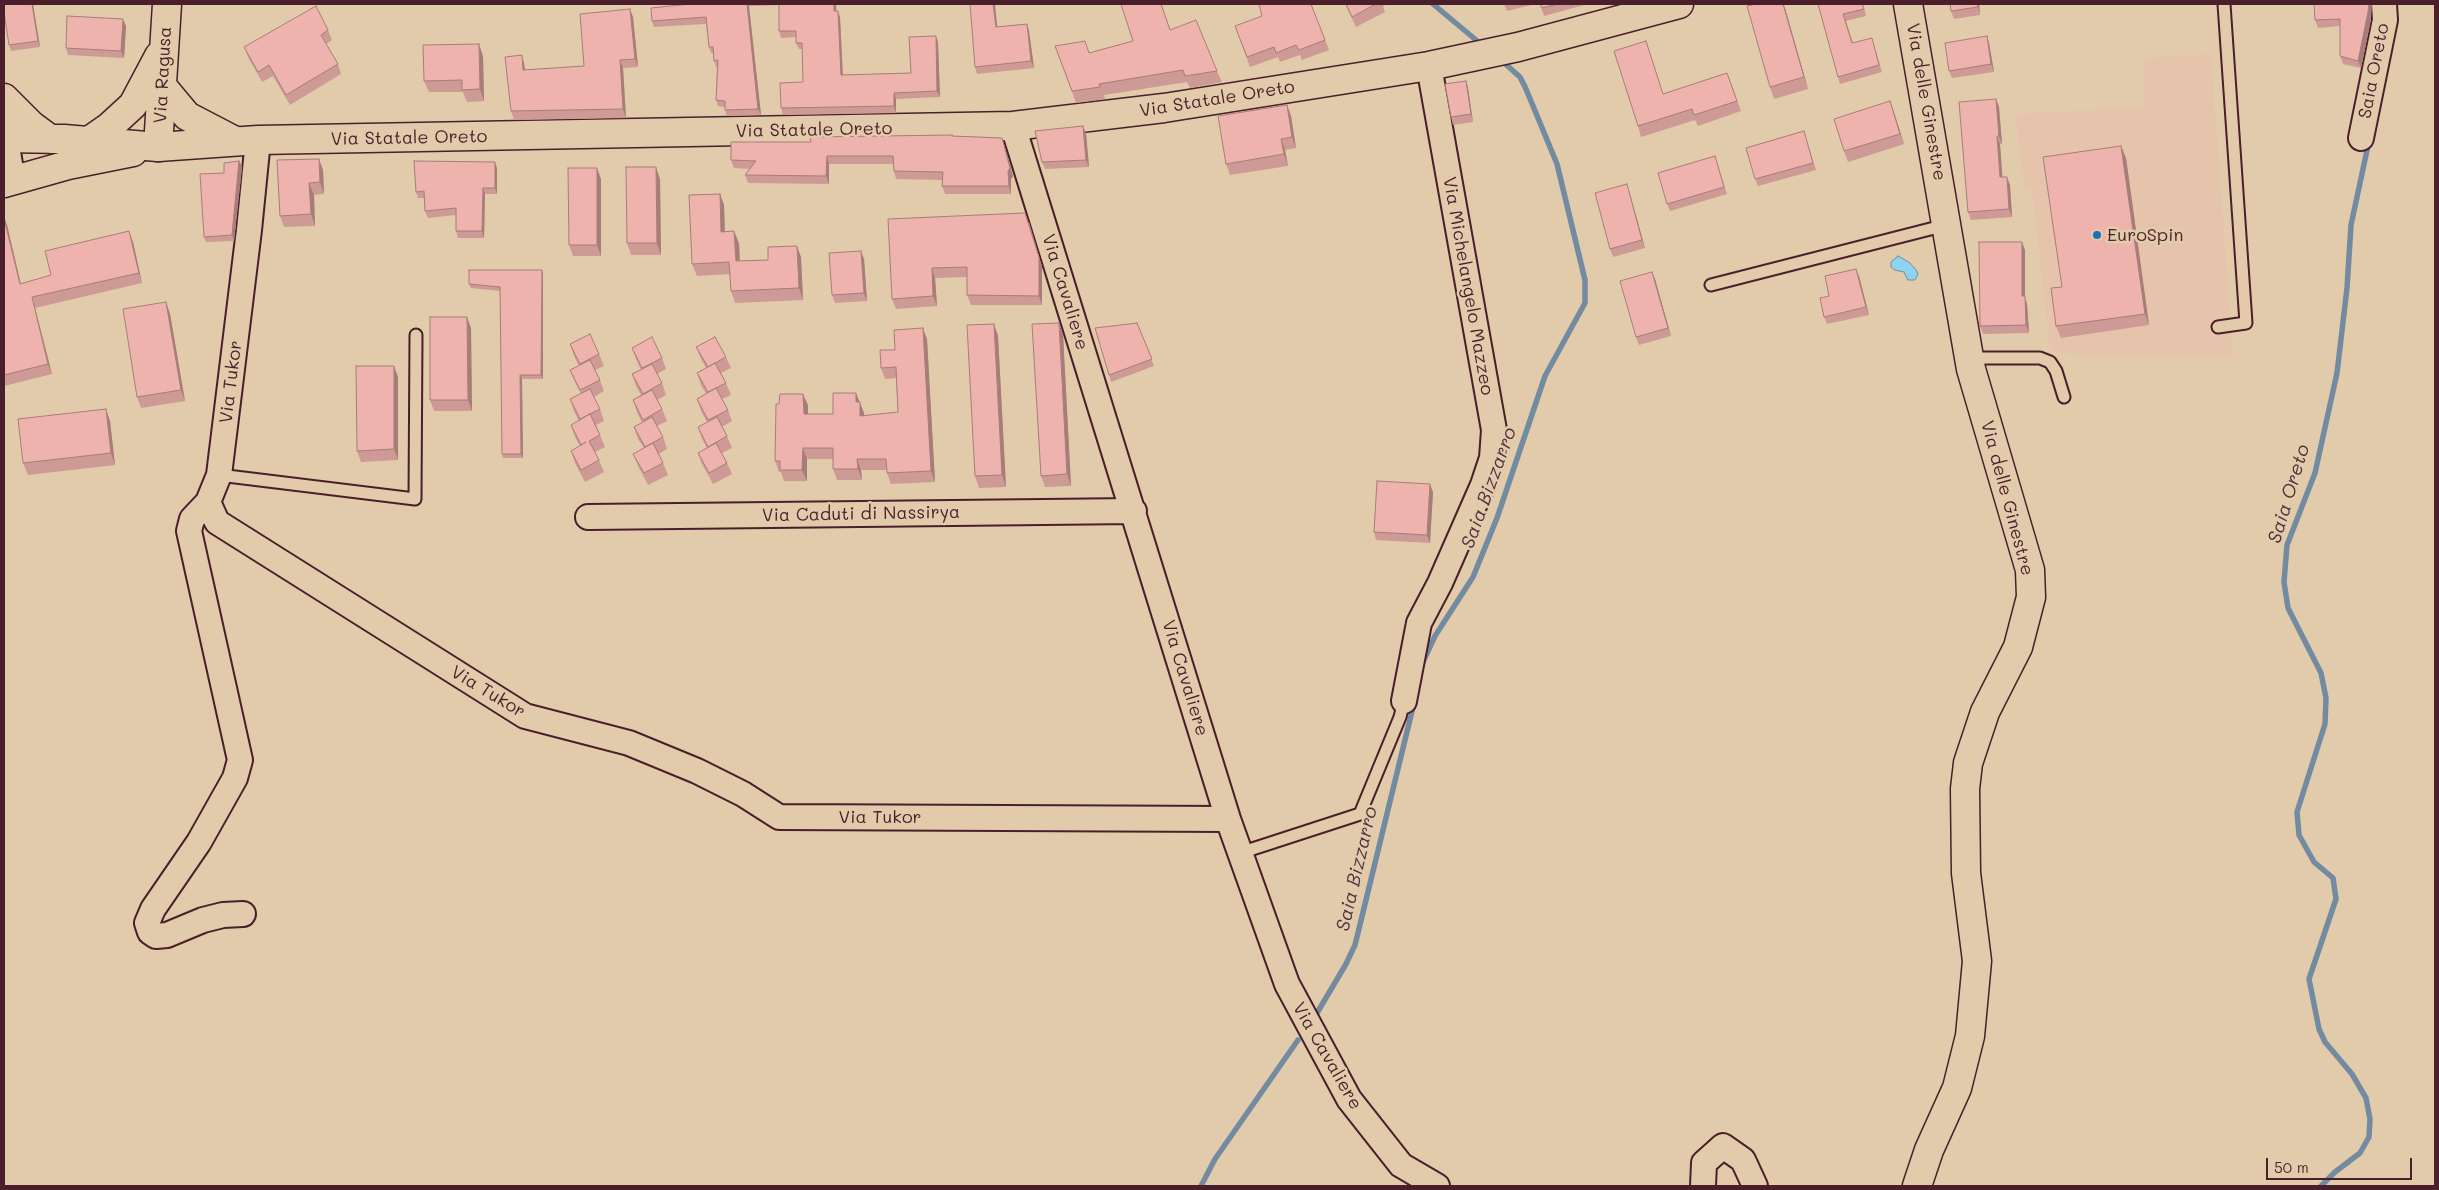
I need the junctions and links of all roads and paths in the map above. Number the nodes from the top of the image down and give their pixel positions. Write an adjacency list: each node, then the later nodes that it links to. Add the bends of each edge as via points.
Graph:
1 (167, 4): 6 (main road, Via Ragusa)
2 (1679, 4): 7 (main road, Via Statale Oreto, via 1518,47)
3 (1908, 4): 18 (main road, Via delle Ginestre)
4 (2224, 4): 20 (lane, via 2246,323)
5 (2384, 4): 13 (street, Saia Oreto, via 2385,20)
6 (164, 46): 8 (main road, Via Ragusa); 14 (main road, via 133,105)
7 (1429, 66): 10 (main road, Via Statale Oreto, via 1164,108); 28 (street, Via Michelangelo Mazzeo, via 1494,430 1492,458 1483,485 1419,623)
8 (162, 86): 15 (main road, via 187,116); 16 (main road, Via Ragusa)
9 (4, 98): 12 (main road, via 31,125)
10 (1013, 126): 15 (main road, Via Statale Oreto); 26 (street, Via Cavaliere)
11 (4, 135): 12 (main road); 17 (street, via 10,170)
12 (50, 138): 14 (main road)
13 (2361, 138)
14 (89, 141): 16 (main road)
15 (247, 141): 16 (main road, Via Statale Oreto); 24 (street, Via Tukor, via 249,230)
16 (158, 146): 17 (main road)
17 (6, 182)
18 (1947, 225): 19 (lane); 22 (main road, Via delle Ginestre)
19 (1711, 285)
20 (2218, 327)
21 (416, 335): 24 (lane, via 415,498)
22 (1969, 358): 23 (lane, via 2040,358 2050,362); 35 (main road, Via delle Ginestre, via 2030,570 2031,597 2018,647 1985,712 1968,763 1965,789 1966,873 1977,961 1970,1036 1957,1088)
23 (2064, 397)
24 (219, 475): 25 (street, Via Tukor)
25 (208, 502): 29 (street, Via Tukor, via 217,522 524,716 629,743 697,771 778,816); 31 (street, via 192,519 189,531 240,760 234,778 199,842 153,909 147,923 150,932 156,936 167,935 223,915)
26 (1134, 511): 27 (street, Via Caduti di Nassirya); 29 (street, Via Cavaliere)
27 (588, 517)
28 (1404, 700): 30 (lane, via 1360,814)
29 (1228, 819): 30 (street, Via Cavaliere)
30 (1240, 853): 32 (street, Via Cavaliere, via 1286,984 1349,1099 1401,1165)
31 (243, 914)
32 (1437, 1186)
33 (1703, 1186): 34 (street, via 1704,1163 1723,1146 1743,1160)
34 (1755, 1186)
35 (1916, 1186)

